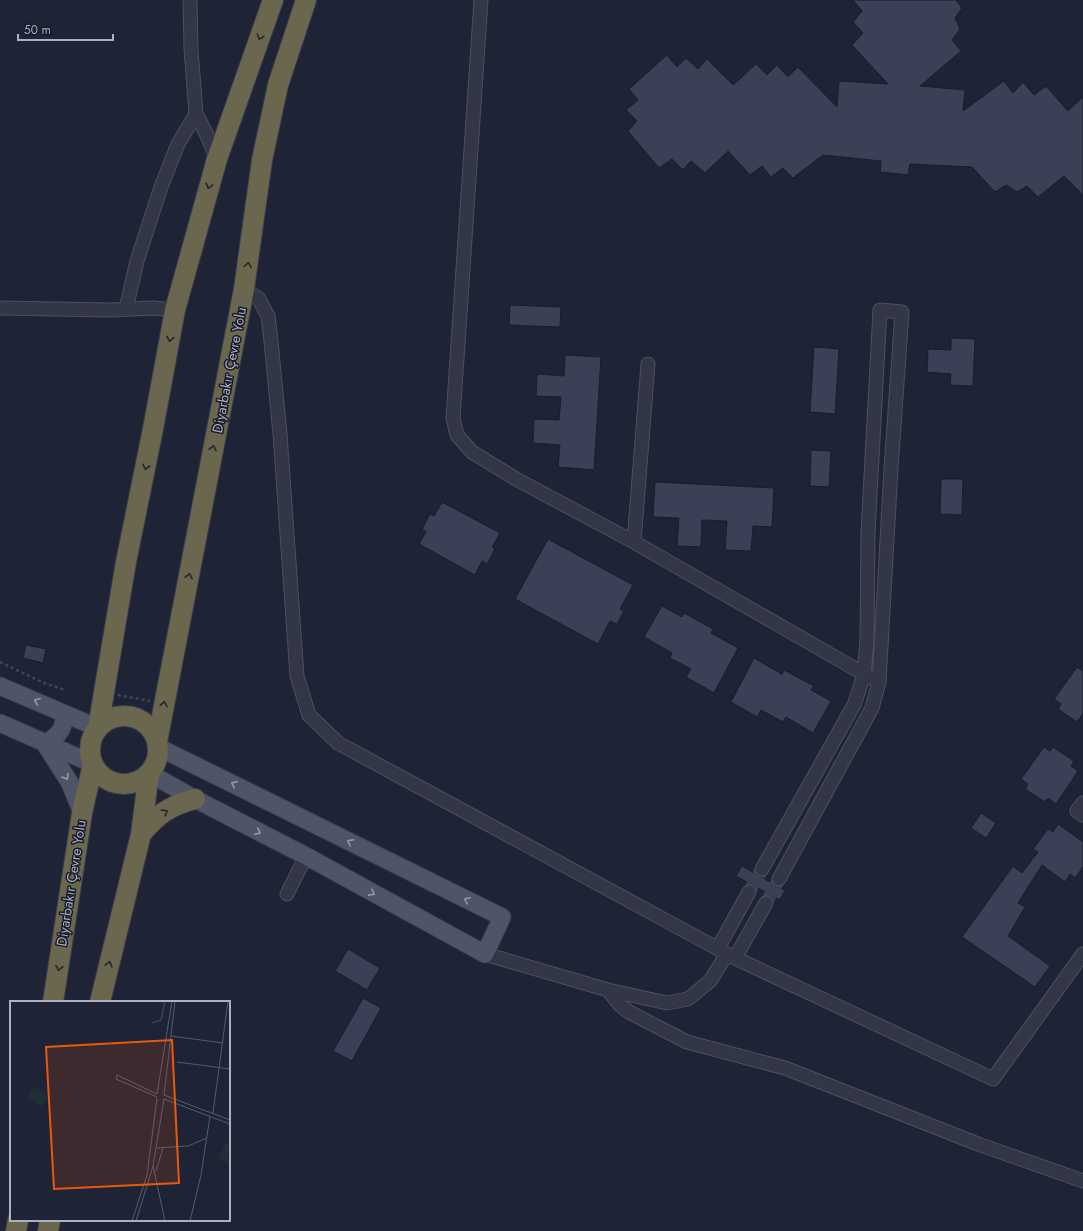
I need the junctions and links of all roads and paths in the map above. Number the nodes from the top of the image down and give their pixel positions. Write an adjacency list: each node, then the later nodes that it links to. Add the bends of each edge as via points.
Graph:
1 (190, 0): 5 (street)
2 (273, 0): 6 (highway, one-way to 6)
3 (306, 0): 7 (highway, Diyarbakır Çevre Yolu, one-way to 3, via 264,152 278,85)
4 (481, 0): 12 (street, via 453,418 457,435 472,452 516,479)
5 (196, 114): 6 (street); 9 (street, via 178,144 161,187 137,261)
6 (217, 159): 10 (highway, one-way to 10)
7 (244, 289): 24 (highway, Diyarbakır Çevre Yolu, one-way to 7); 38 (street, via 259,298 268,316 280,434 297,676 309,715 338,743)
8 (0, 308): 9 (street)
9 (126, 309): 10 (street)
10 (175, 310): 22 (highway, one-way to 22, via 126,562)
11 (648, 364): 12 (street)
12 (634, 542): 14 (street)
13 (0, 662): 17 (path)
14 (864, 675): 15 (street); 15 (street, via 868,532 880,310 902,312); 33 (street, via 854,705)
15 (879, 682): 34 (street, via 872,708)
16 (0, 686): 20 (main road, one-way to 16)
17 (65, 690)
18 (113, 694): 19 (path)
19 (156, 702)
20 (65, 714): 22 (main road); 23 (main road, via 61,732)
21 (0, 723): 23 (main road)
22 (98, 728): 24 (highway, via 114,718 132,717 148,726); 25 (highway, via 90,745)
23 (45, 744): 25 (main road); 29 (main road, one-way to 29, via 70,783)
24 (158, 744): 26 (highway, via 158,756); 39 (main road, one-way to 24, via 502,917)
25 (93, 764): 26 (highway, via 105,779 114,783 133,783); 29 (highway, Diyarbakır Çevre Yolu)
26 (150, 773): 27 (main road); 31 (highway)
27 (195, 800): 31 (highway, one-way to 27, via 155,818 168,809); 32 (main road, one-way to 32)
28 (1083, 803): 30 (street, via 1078,811)
29 (82, 812): 42 (highway, Diyarbakır Çevre Yolu, one-way to 42)
30 (1083, 815)
31 (141, 834): 43 (highway, one-way to 31)
32 (306, 856): 36 (street); 39 (main road, one-way to 39)
33 (762, 869)
34 (779, 879)
35 (749, 892): 38 (street)
36 (286, 894)
37 (766, 903): 38 (street)
38 (727, 953): 40 (street, via 993,1079); 41 (street, via 710,981 688,999 668,1003)
39 (485, 954): 41 (street)
40 (1083, 954)
41 (608, 990): 44 (street, via 629,1012 687,1042 785,1068 978,1144)
42 (53, 1001)
43 (100, 1001)
44 (1083, 1181)
45 (18, 1221): 47 (highway)
46 (50, 1221): 48 (highway)
47 (16, 1231)
48 (48, 1231)

